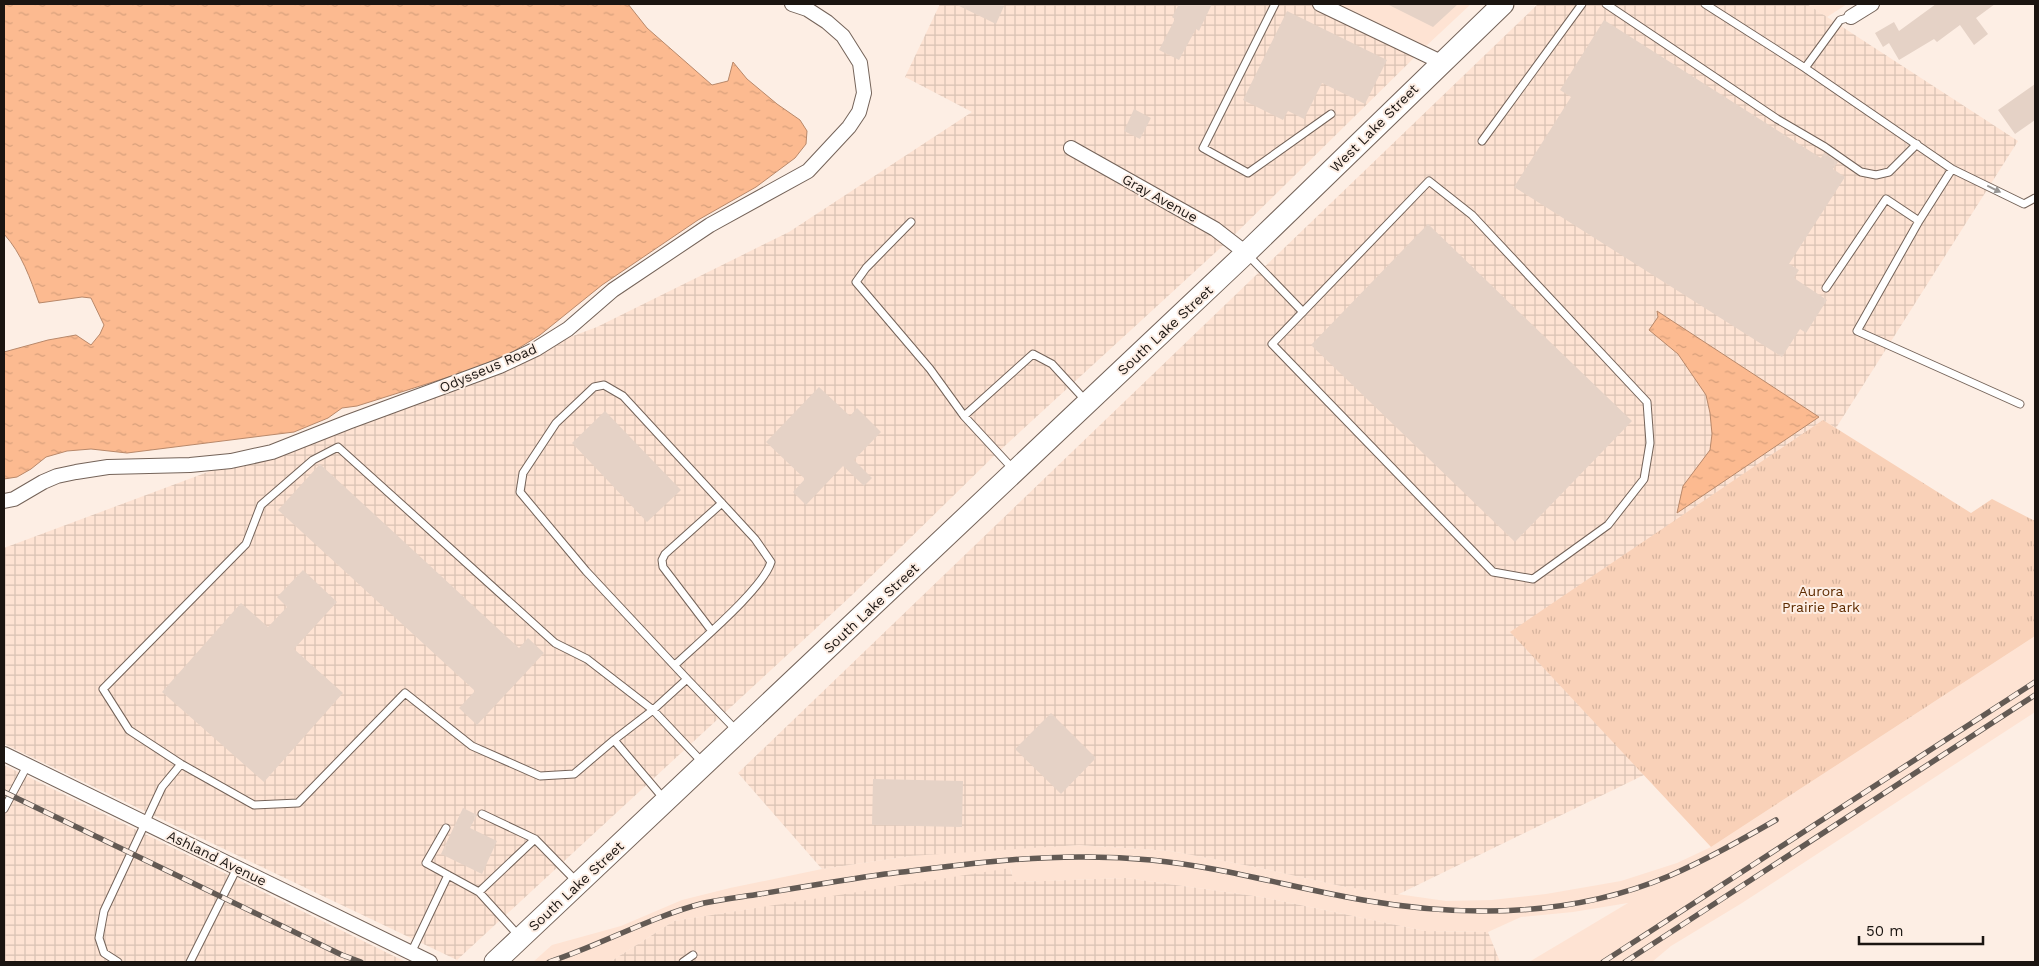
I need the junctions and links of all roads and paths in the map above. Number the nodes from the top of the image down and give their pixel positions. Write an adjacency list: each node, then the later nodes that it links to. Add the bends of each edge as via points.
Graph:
1 (792, 4): 27 (street, Odysseus Road, via 807,9 843,36 860,63 864,93 859,112 849,127 808,171 710,225 613,290 568,328 536,349 500,366 272,452 231,461 108,467 76,472 43,482 14,499)
2 (1275, 4): 12 (lane, via 1203,148 1248,173)
3 (1322, 4): 10 (street)
4 (1503, 4): 10 (main road, West Lake Street)
5 (1582, 4): 13 (lane)
6 (1606, 4): 14 (lane, via 1776,119 1862,172 1876,175 1888,172)
7 (1705, 4): 11 (lane)
8 (1872, 4): 9 (street)
9 (1851, 17): 11 (lane, via 1840,20)
10 (1440, 62): 20 (main road, West Lake Street)
11 (1805, 68): 14 (lane)
12 (1331, 114)
13 (1482, 141)
14 (1917, 144): 16 (lane)
15 (1071, 148): 20 (street, Gray Avenue, via 1215,229)
16 (1952, 169): 17 (lane, one-way to 17, via 2024,204); 18 (lane)
17 (2035, 198)
18 (1919, 221): 21 (lane, via 1886,199); 24 (lane, via 1857,331)
19 (911, 222): 25 (lane, via 856,282)
20 (1246, 253): 22 (lane); 23 (main road, South Lake Street)
21 (1826, 288)
22 (1303, 312): 22 (lane, via 1428,182 1472,215 1647,402 1650,443 1644,479 1608,525 1534,579 1493,572 1272,344)
23 (1088, 403): 25 (lane, via 1052,364 1032,354); 26 (main road, South Lake Street)
24 (2020, 404)
25 (964, 416): 26 (lane)
26 (1015, 471): 33 (main road, South Lake Street)
27 (4, 501)
28 (722, 503): 29 (lane, via 771,562 769,570 751,592); 29 (lane, via 662,560 663,567); 30 (lane, via 623,396 604,385 594,387 556,423 523,473 520,492 586,571)
29 (711, 630): 30 (lane)
30 (675, 665): 31 (lane)
31 (688, 679): 32 (lane); 33 (lane)
32 (653, 710): 34 (lane); 36 (lane, via 587,659 554,642 338,447 313,460 261,505 246,544 103,689 129,730); 37 (lane)
33 (738, 732): 37 (main road, South Lake Street)
34 (614, 740): 36 (lane, via 574,774 540,776 472,746 405,693 298,803 254,805); 39 (lane)
35 (4, 754): 38 (street, Ashland Avenue)
36 (181, 764): 42 (lane, via 162,787)
37 (704, 765): 39 (main road, South Lake Street)
38 (27, 766): 40 (lane); 42 (street, Ashland Avenue)
39 (666, 801): 47 (main road, South Lake Street)
40 (4, 809)
41 (482, 814): 44 (lane)
42 (144, 823): 45 (street, Ashland Avenue); 52 (lane, via 104,911 99,938 104,953)
43 (446, 828): 46 (lane, via 426,862)
44 (535, 839): 47 (lane); 48 (lane)
45 (237, 868): 50 (street, Ashland Avenue); 53 (lane)
46 (448, 875): 48 (lane); 50 (lane)
47 (579, 884): 49 (main road, South Lake Street)
48 (479, 892): 49 (lane)
49 (521, 938): 55 (main road, South Lake Street)
50 (411, 953): 54 (street, Ashland Avenue)
51 (693, 955): 56 (lane)
52 (118, 962)
53 (190, 962)
54 (430, 962)
55 (495, 962)
56 (683, 962)

